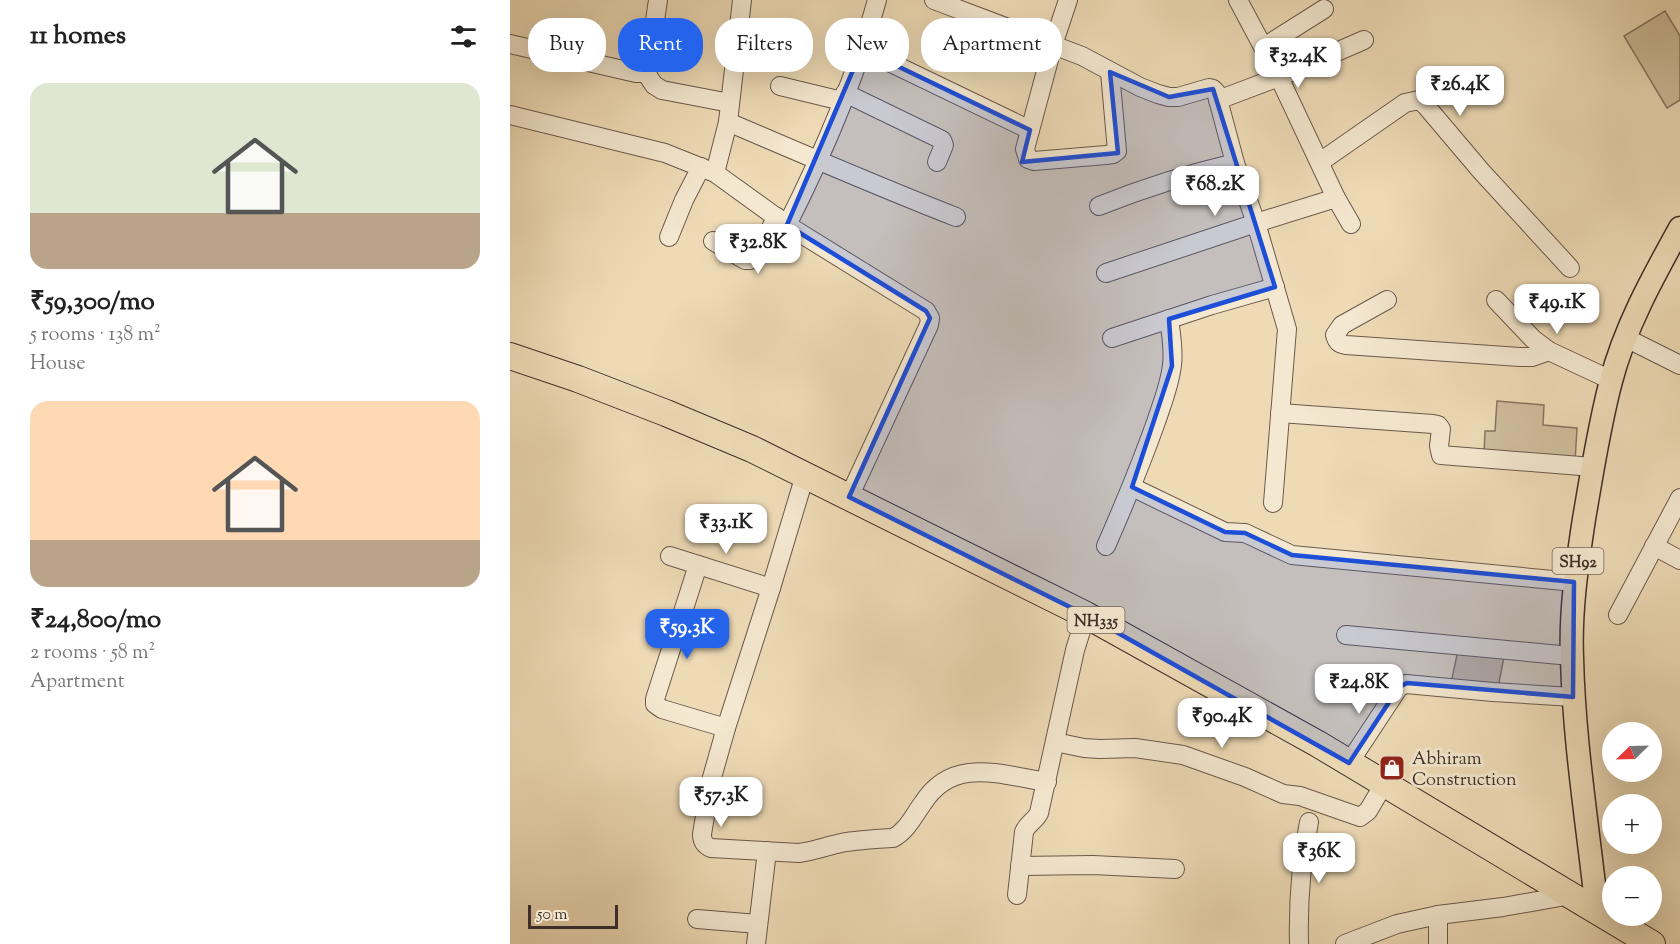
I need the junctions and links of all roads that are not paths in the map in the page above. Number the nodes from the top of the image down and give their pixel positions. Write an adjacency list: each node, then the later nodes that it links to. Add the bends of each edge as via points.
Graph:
1 (658, 0): 19 (street)
2 (742, 0): 24 (street)
3 (877, 0): 8 (street)
4 (934, 0): 9 (street)
5 (1068, 0): 10 (street)
6 (1238, 0): 13 (street)
7 (1324, 9): 13 (street)
8 (871, 18)
9 (982, 18)
10 (1062, 18)
11 (1364, 40): 20 (street)
12 (510, 44): 19 (street)
13 (1264, 47): 20 (street)
14 (1062, 48): 18 (street)
15 (853, 72): 22 (street)
16 (909, 72): 27 (street)
17 (1046, 72): 27 (street)
18 (1110, 72): 23 (street, via 1169,97 1209,88); 27 (street, via 1118,146 1113,154 1034,161 1025,155)
19 (646, 73): 24 (street, via 662,90)
20 (1279, 77): 23 (street); 30 (street)
21 (780, 86): 22 (street)
22 (844, 97): 28 (street); 29 (street, via 942,140 944,145)
23 (1218, 100): 31 (street)
24 (730, 103): 26 (street)
25 (510, 116): 32 (street, via 665,153)
26 (728, 122): 28 (street); 32 (street)
27 (1030, 130)
28 (818, 160): 35 (street); 36 (street)
29 (937, 162)
30 (1320, 162): 33 (street); 42 (street, via 1405,103 1419,100)
31 (1235, 163): 34 (street, via 1152,185); 37 (street)
32 (708, 170): 36 (street); 40 (street, via 684,200)
33 (1336, 198): 37 (street); 38 (street)
34 (1099, 206)
35 (956, 217)
36 (782, 221): 41 (street, via 750,260); 58 (street, via 926,311 930,318)
37 (1256, 223): 43 (street); 44 (street)
38 (1351, 224)
39 (1680, 228): 49 (main road, SH92, via 1649,284)
40 (669, 237)
41 (713, 241)
42 (1570, 268)
43 (1106, 273)
44 (1275, 287): 47 (street); 54 (street, via 1287,329)
45 (1387, 300): 50 (street, via 1341,325 1335,335 1339,344 1520,357)
46 (1496, 300): 50 (street)
47 (1168, 319): 48 (street); 57 (street, via 1172,366)
48 (1112, 338)
49 (1626, 338): 52 (street); 53 (main road, SH92)
50 (1549, 351): 53 (street)
51 (510, 356): 56 (highway, NH335, via 693,424)
52 (1680, 365)
53 (1611, 380): 55 (main road, SH92)
54 (1280, 413): 55 (street, via 1433,424 1441,429 1441,455); 60 (street)
55 (1593, 467): 66 (main road, SH92)
56 (805, 475): 58 (highway, NH335); 67 (street)
57 (1132, 487): 61 (street); 66 (street, via 1225,532 1245,533 1292,555)
58 (849, 497): 68 (highway, NH335)
59 (1680, 498): 62 (street)
60 (1273, 503)
61 (1106, 546)
62 (1654, 546): 64 (street); 69 (street)
63 (670, 556): 65 (street)
64 (1680, 560)
65 (698, 565): 67 (street); 73 (street, via 655,704)
66 (1574, 582): 71 (main road, SH92)
67 (771, 588): 73 (street)
68 (1086, 615): 74 (street); 75 (highway, NH335)
69 (1618, 615)
70 (1346, 635): 71 (street)
71 (1571, 656): 72 (main road, SH92)
72 (1573, 697): 75 (street, via 1407,684 1399,687); 84 (main road, SH92)
73 (726, 728): 79 (street, via 711,781 702,840 711,848)
74 (1055, 742): 76 (street); 77 (street, via 1084,748 1135,748 1183,755 1283,794 1360,817)
75 (1349, 763): 77 (highway, NH335)
76 (1047, 782): 79 (street, via 964,772 935,786 906,828 893,838 844,842 799,853); 80 (street, via 1039,813 1024,832)
77 (1384, 784): 83 (highway, NH335)
78 (1309, 822): 89 (street, via 1300,893)
79 (767, 850): 87 (street)
80 (1020, 866): 81 (street); 82 (street)
81 (1175, 869)
82 (1017, 895)
83 (1571, 895): 84 (highway, NH335); 85 (street)
84 (1597, 911): 92 (highway, NH335)
85 (1438, 915): 90 (street, via 1397,924); 91 (street)
86 (697, 919): 87 (street)
87 (758, 924): 88 (street)
88 (756, 944)
89 (1299, 944)
90 (1345, 944)
91 (1438, 944)
92 (1652, 944)

